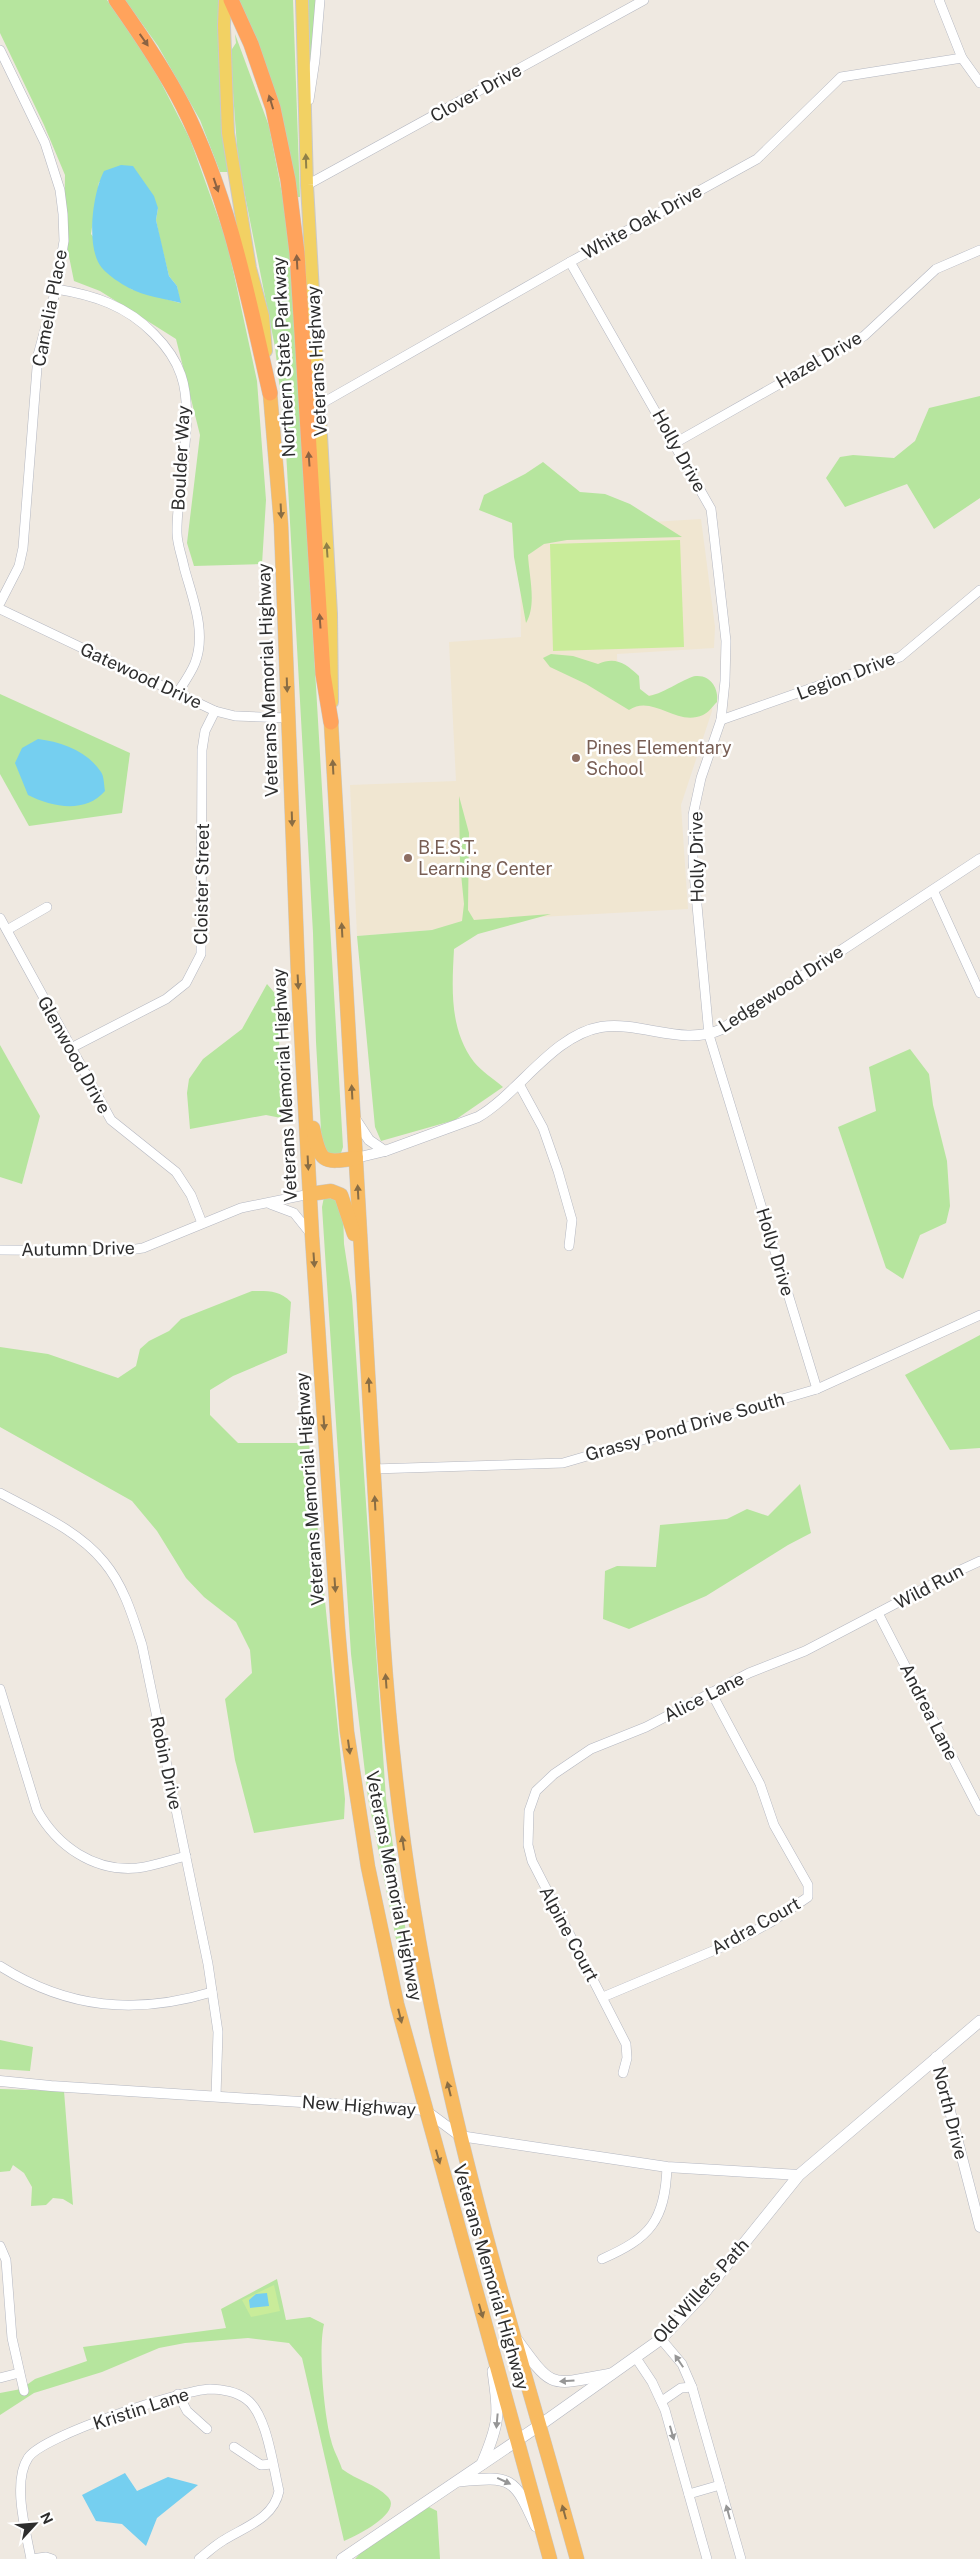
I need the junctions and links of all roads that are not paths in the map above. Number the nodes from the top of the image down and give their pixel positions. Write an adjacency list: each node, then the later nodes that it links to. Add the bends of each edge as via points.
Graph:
1 (116, 0): 16 (highway, Northern State Parkway, one-way to 16, via 150,49 183,106 217,185)
2 (225, 0): 16 (main road, via 228,133 250,268 263,316)
3 (231, 0): 26 (highway, Northern State Parkway, one-way to 3, via 323,674 297,253 288,180 273,108 251,44)
4 (302, 0): 11 (main road, Veterans Highway)
5 (320, 0): 11 (street)
6 (644, 0): 12 (street, Clover Drive)
7 (939, 0): 9 (street)
8 (0, 50): 15 (street, Camelia Place, via 45,143 60,190 64,241)
9 (962, 58): 10 (street); 14 (street, White Oak Drive, via 841,77 757,159)
10 (980, 83)
11 (305, 122): 12 (main road, Veterans Highway, one-way to 11)
12 (307, 185): 17 (main road, Veterans Highway)
13 (980, 250): 18 (street, Hazel Drive, via 936,270 864,336)
14 (570, 262): 17 (street, White Oak Drive); 18 (street, Holly Drive)
15 (56, 289): 20 (street, Camelia Place, via 38,355 23,548 19,566); 22 (street, Boulder Way, via 78,292 120,307 144,324 161,342 181,375 185,424 177,535 199,628 200,646 195,663)
16 (270, 393): 24 (highway, Veterans Memorial Highway, one-way to 24, via 280,506)
17 (319, 405): 26 (main road, Veterans Highway, one-way to 17, via 331,614)
18 (675, 443): 25 (street, Holly Drive, via 711,509 726,640)
19 (980, 590): 25 (street, Legion Drive, via 900,657)
20 (0, 603)
21 (0, 609): 22 (street, Gatewood Drive)
22 (178, 692): 23 (street, Gatewood Drive)
23 (215, 711): 24 (street, Gatewood Drive, via 234,716); 34 (street, Cloister Street, via 206,730 202,750 201,954 186,983 166,999)
24 (288, 718): 35 (highway, Veterans Memorial Highway, one-way to 35)
25 (721, 720): 33 (street, Holly Drive, via 701,778 693,816)
26 (331, 722): 37 (highway, Veterans Memorial Highway, one-way to 26)
27 (980, 859): 28 (street, Ledgewood Drive)
28 (933, 890): 32 (street); 33 (street, Ledgewood Drive, via 738,1020)
29 (47, 907): 31 (street)
30 (0, 918): 31 (street, Glenwood Drive)
31 (7, 930): 34 (street, Glenwood Drive)
32 (980, 993)
33 (709, 1035): 36 (street, Ledgewood Drive, via 691,1036 619,1026 600,1028 580,1034); 48 (street, Holly Drive)
34 (70, 1048): 42 (street, Glenwood Drive, via 111,1120 176,1172 191,1195)
35 (303, 1080): 39 (highway, via 321,1157 333,1162); 40 (highway, Veterans Memorial Highway, one-way to 40)
36 (519, 1084): 38 (street, Ledgewood Drive, via 492,1109 478,1117); 44 (street, via 543,1128 568,1204 572,1220)
37 (353, 1115): 38 (street, via 369,1140); 39 (highway, Veterans Memorial Highway)
38 (385, 1151): 39 (street, Ledgewood Drive)
39 (356, 1158): 46 (highway, Veterans Memorial Highway, one-way to 39)
40 (310, 1194): 41 (street, Autumn Drive); 43 (highway, Veterans Memorial Highway); 46 (highway, via 331,1191 341,1195)
41 (267, 1203): 42 (street, Autumn Drive, via 241,1208); 43 (street, via 294,1213)
42 (202, 1223): 45 (street, Autumn Drive, via 143,1248 122,1251)
43 (312, 1236): 66 (highway, Veterans Memorial Highway, one-way to 66, via 347,1732 376,1910)
44 (569, 1246)
45 (0, 1250)
46 (362, 1258): 49 (highway, Veterans Memorial Highway, one-way to 46)
47 (980, 1315): 48 (street, Grassy Pond Drive South)
48 (817, 1389): 49 (street, Grassy Pond Drive South, via 562,1463)
49 (373, 1469): 67 (highway, Veterans Memorial Highway, one-way to 49, via 426,1978 403,1843 388,1705)
50 (0, 1492): 57 (street, Robin Drive, via 68,1531 104,1562 123,1592 142,1645)
51 (980, 1561): 52 (street, Wild Run)
52 (878, 1614): 53 (street, Alice Lane, via 805,1651); 56 (street, Andrea Lane)
53 (711, 1692): 55 (street, Alice Lane, via 646,1727 591,1749 554,1774); 60 (street, Ardra Court, via 760,1784 774,1825 808,1885 808,1897 734,1942)
54 (1, 1695): 57 (street, via 37,1810 62,1843 78,1855 117,1867 152,1866)
55 (536, 1791): 60 (street, Alpine Court, via 527,1829 532,1861)
56 (980, 1811)
57 (186, 1856): 59 (street, Robin Drive)
58 (0, 1966): 59 (street, via 32,1985 108,2004 168,2004)
59 (212, 1992): 65 (street, Robin Drive, via 218,2032)
60 (603, 1997): 63 (street, Alpine Court, via 626,2044)
61 (980, 2021): 62 (main road, Old Willets Path)
62 (936, 2058): 69 (main road, Old Willets Path); 70 (street, North Drive)
63 (623, 2073)
64 (0, 2081): 65 (street, New Highway)
65 (216, 2096): 66 (street, New Highway)
66 (425, 2110): 67 (street, New Highway); 73 (highway, Veterans Memorial Highway, one-way to 73)
67 (460, 2136): 68 (street, New Highway); 75 (highway, Veterans Memorial Highway)
68 (667, 2167): 69 (street, New Highway); 72 (street, via 662,2204 650,2228 632,2245)
69 (798, 2175): 74 (main road, Old Willets Path, via 704,2293)
70 (980, 2227)
71 (0, 2246): 77 (street, via 6,2260 12,2338)
72 (602, 2259)
73 (489, 2338): 86 (highway, Veterans Memorial Highway); 89 (main road, one-way to 89, via 498,2419 495,2435)
74 (661, 2339): 76 (main road, Old Willets Path); 80 (street, one-way to 74, via 677,2358)
75 (516, 2340): 78 (main road, one-way to 75, via 566,2382 550,2380); 84 (highway, Veterans Memorial Highway)
76 (636, 2358): 78 (main road, Old Willets Path); 83 (street)
77 (20, 2373): 79 (street); 81 (street)
78 (615, 2373): 84 (main road, Old Willets Path)
79 (0, 2378)
80 (692, 2387): 83 (street, via 681,2388); 91 (street)
81 (24, 2391)
82 (178, 2394): 85 (street, via 187,2411); 88 (street, Kristin Lane, via 210,2389 226,2390 246,2398 262,2422); 94 (street, Kristin Lane, via 59,2437 34,2450 24,2465 21,2498)
83 (662, 2401): 92 (street, one-way to 92)
84 (540, 2425): 86 (main road, Old Willets Path); 98 (highway, Veterans Memorial Highway, one-way to 84)
85 (207, 2430)
86 (518, 2440): 89 (main road, Old Willets Path); 93 (highway, Veterans Memorial Highway)
87 (234, 2447): 88 (street, via 261,2465)
88 (272, 2464): 96 (street, Kristin Lane, via 279,2491 273,2507)
89 (482, 2464): 90 (main road, Old Willets Path)
90 (457, 2481): 93 (main road, one-way to 93, via 496,2478 512,2485 524,2500); 97 (main road, Old Willets Path)
91 (720, 2485): 92 (street); 100 (street, one-way to 91)
92 (689, 2494): 99 (street)
93 (550, 2557)
94 (31, 2559): 95 (street)
95 (52, 2559)
96 (199, 2559)
97 (342, 2559)
98 (577, 2559)
99 (707, 2559)
100 (741, 2559)

